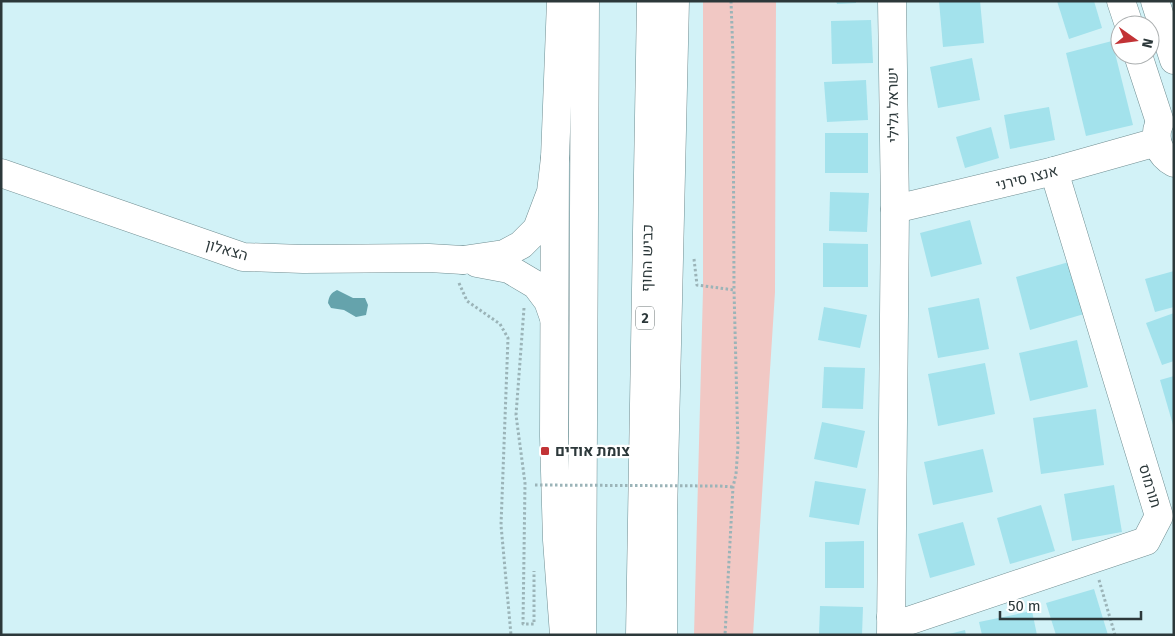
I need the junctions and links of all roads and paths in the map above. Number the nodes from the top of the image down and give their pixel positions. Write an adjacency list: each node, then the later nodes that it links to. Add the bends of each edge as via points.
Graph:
1 (561, 1): 13 (main road)
2 (585, 1): 29 (main road)
3 (651, 1): 30 (main road, כביש החוף / 2)
4 (675, 1): 31 (main road)
5 (731, 1): 19 (path)
6 (892, 1): 16 (main road, ישראל גלילי)
7 (1121, 1): 9 (main road)
8 (1155, 1): 10 (main road)
9 (1126, 15)
10 (1174, 60)
11 (1142, 65): 12 (main road)
12 (1166, 134): 14 (main road, אנצו סירני)
13 (555, 158): 17 (main road, via 551,192 537,229 521,245 504,254); 21 (main road)
14 (1054, 171): 16 (main road, אנצו סירני); 24 (main road, תורמוס, via 1159,516 1146,541)
15 (1, 173): 17 (main road, הצאלון, via 243,257)
16 (895, 210): 26 (main road, ישראל גלילי)
17 (456, 260): 21 (main road, via 509,269 536,285 548,301); 27 (path, via 467,302 500,324 508,338 501,525)
18 (697, 285): 19 (path)
19 (734, 290): 22 (path, via 738,446)
20 (524, 307): 25 (path, via 516,415 525,483 523,624 534,624)
21 (555, 323): 28 (main road, via 554,445)
22 (733, 487): 23 (path, bridge, via 535,485); 32 (path)
23 (534, 495)
24 (1092, 559): 26 (main road, תורמוס); 33 (path)
25 (534, 564)
26 (891, 626)
27 (511, 635)
28 (564, 635)
29 (582, 635)
30 (640, 635)
31 (663, 635)
32 (725, 635)
33 (1115, 635)

